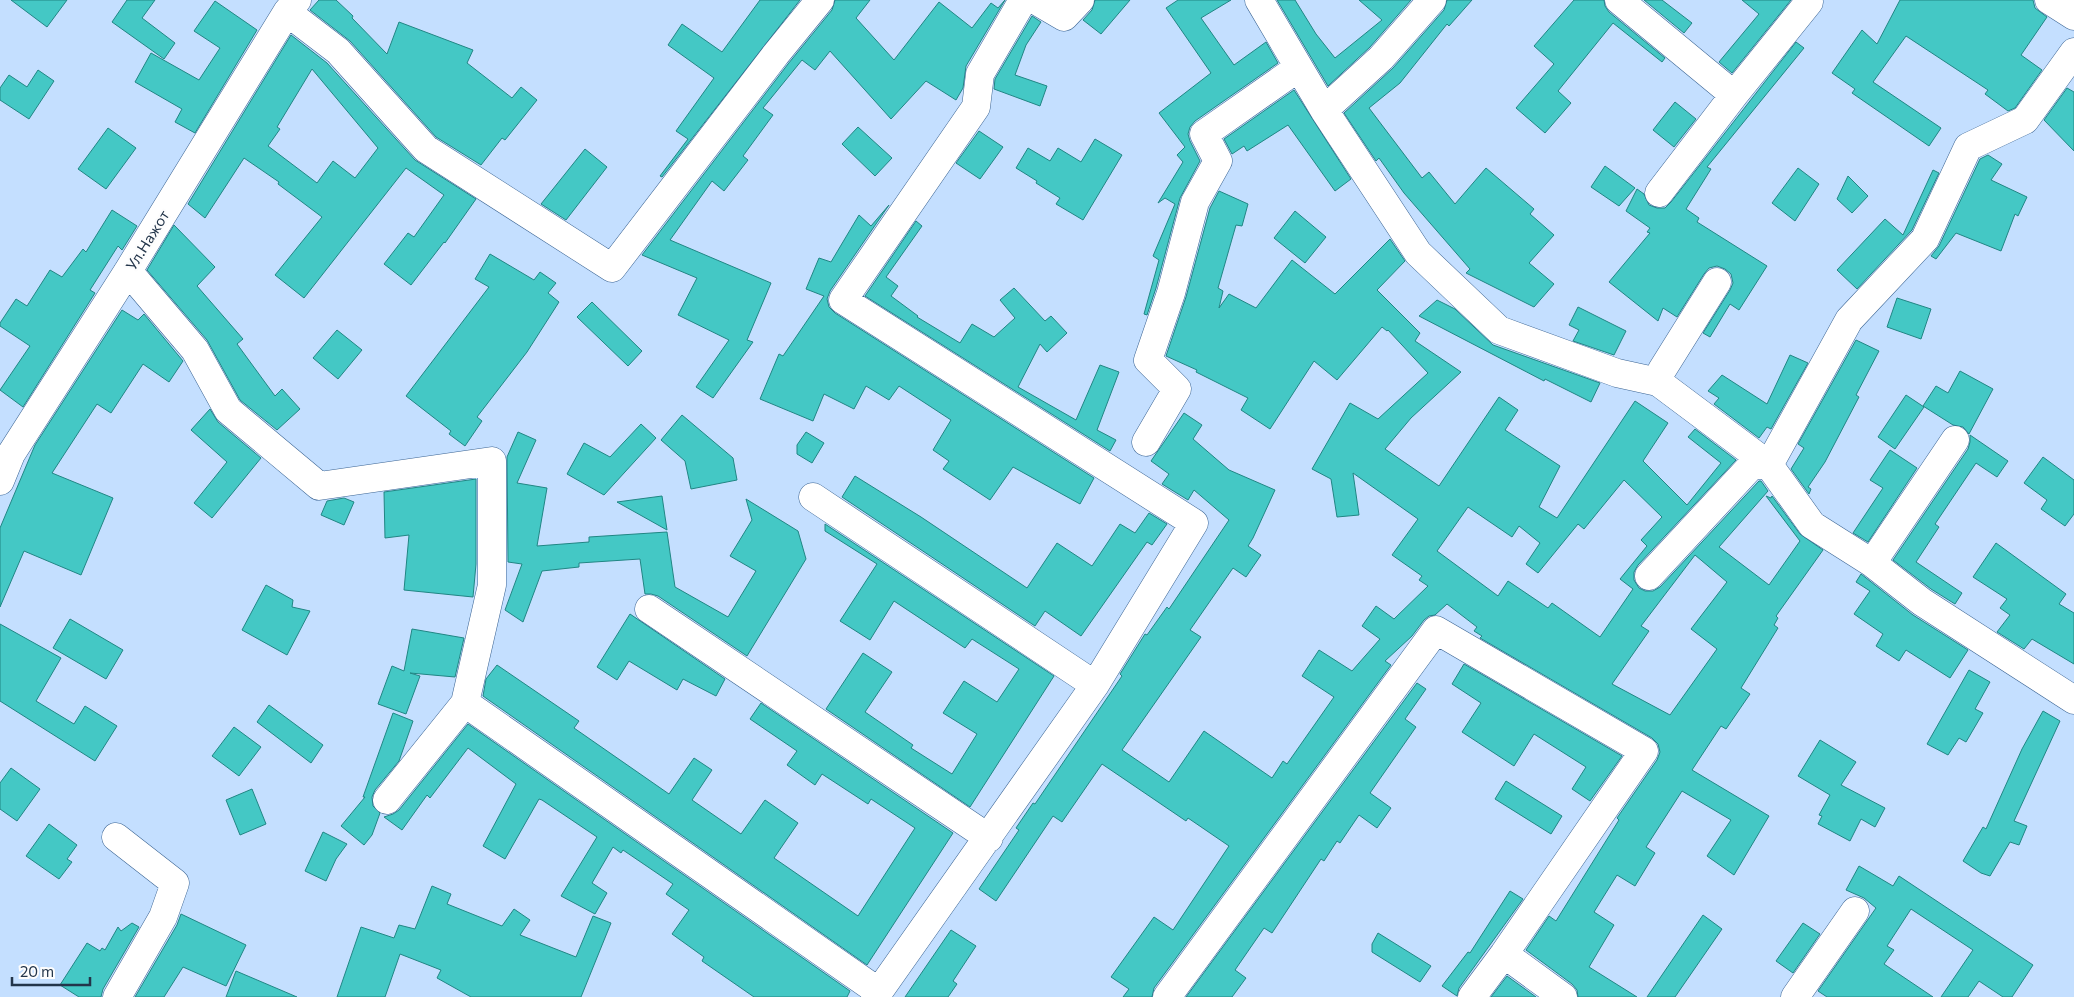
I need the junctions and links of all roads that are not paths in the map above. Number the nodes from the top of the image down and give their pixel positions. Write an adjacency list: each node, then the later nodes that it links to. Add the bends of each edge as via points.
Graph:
1 (820, 0): 10 (street, via 612,268 426,148 338,51)
2 (1023, 0): 29 (street, via 980,74 976,107 843,300 1194,523)
3 (1035, 0): 4 (street, via 1064,17)
4 (1080, 0)
5 (1258, 0): 13 (street)
6 (1432, 0): 15 (street, via 1381,58)
7 (1619, 0): 14 (street)
8 (2048, 0): 11 (street)
9 (1810, 2): 14 (street)
10 (292, 6): 17 (street, Ул.Нажот)
11 (2074, 16)
12 (2074, 52): 23 (street, via 2025,120 1968,147 1925,239 1849,320)
13 (1298, 68): 15 (street); 21 (street, via 1204,134 1218,161 1195,202 1171,293 1148,360 1177,389)
14 (1734, 94): 16 (street)
15 (1324, 110): 19 (street, via 1418,253 1499,330 1618,374)
16 (1659, 193)
17 (128, 271): 22 (street, Ул.Нажот); 31 (street, via 195,350 228,410 319,486 492,461 492,585)
18 (1717, 282): 19 (street, via 1662,370)
19 (1658, 382): 23 (street)
20 (1955, 440): 26 (street)
21 (1146, 442)
22 (5, 448): 24 (street, Ул.Нажот)
23 (1768, 465): 26 (street, via 1812,525); 27 (street, via 1752,465)
24 (0, 481)
25 (813, 497): 29 (street)
26 (1872, 563): 30 (street, via 1922,602)
27 (1649, 576)
28 (649, 609): 34 (street)
29 (1095, 685): 34 (street)
30 (2074, 700)
31 (466, 703): 32 (street); 37 (street)
32 (387, 800)
33 (116, 837): 38 (street, via 175,883 163,917)
34 (989, 838): 37 (street)
35 (1855, 911): 42 (street)
36 (1504, 954): 39 (street, via 1644,751 1436,630); 40 (street); 41 (street)
37 (877, 994)
38 (117, 997)
39 (1167, 997)
40 (1472, 997)
41 (1563, 997)
42 (1795, 997)

